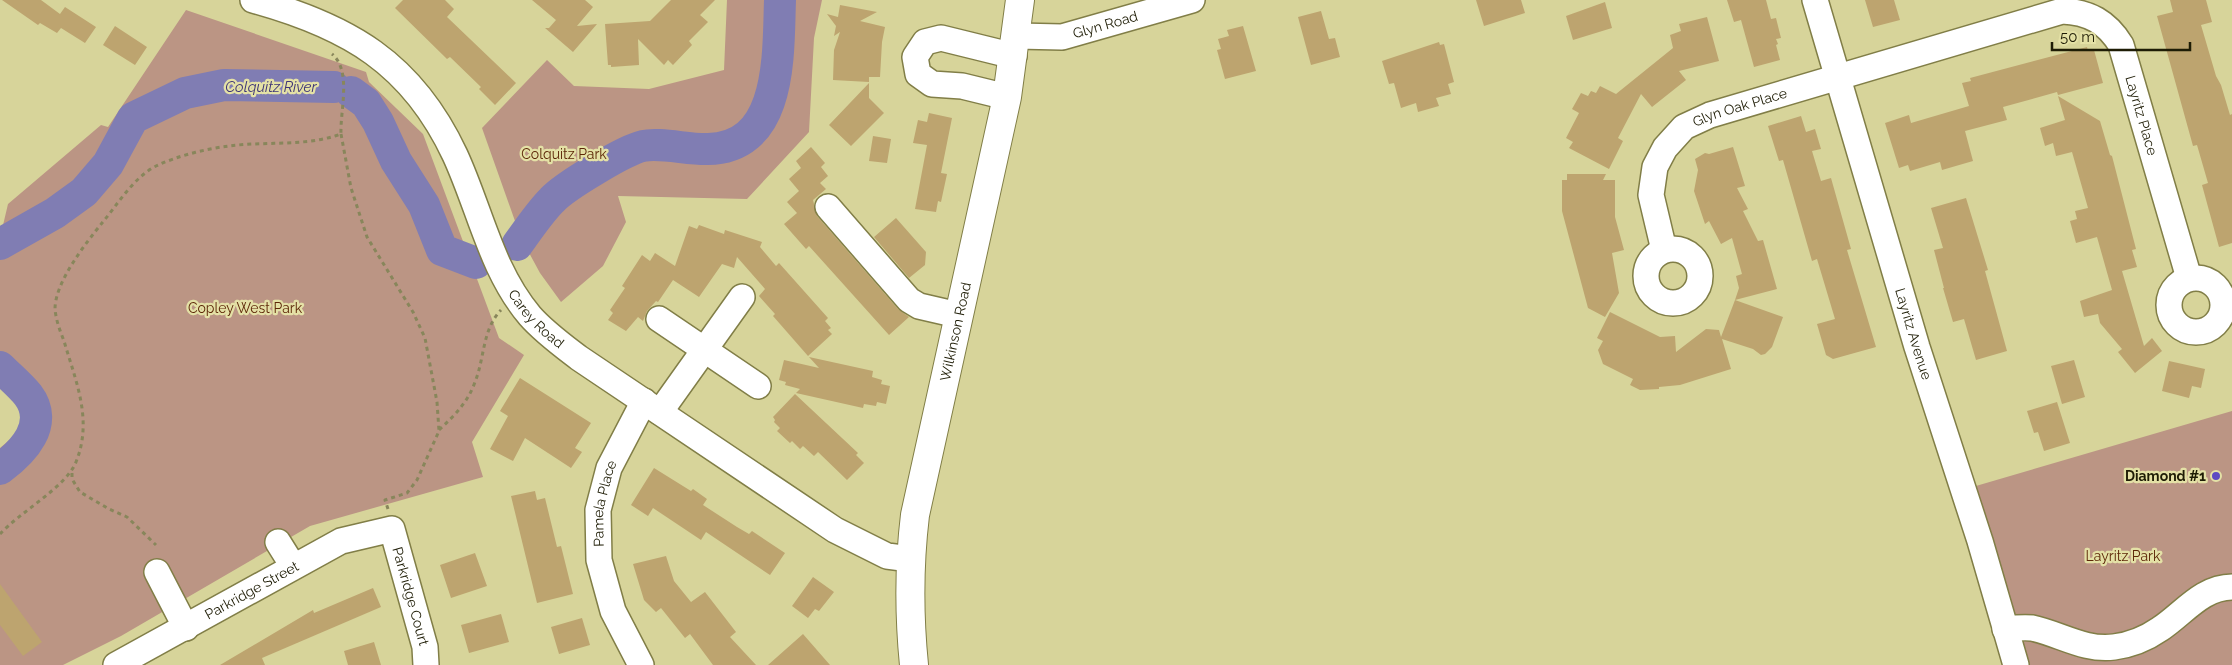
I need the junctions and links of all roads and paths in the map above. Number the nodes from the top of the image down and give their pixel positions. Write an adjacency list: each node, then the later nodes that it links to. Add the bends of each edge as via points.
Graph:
1 (253, 0): 5 (street, Carey Road)
2 (1020, 0): 6 (main road, Wilkinson Road)
3 (1192, 0): 6 (street, Glyn Road, via 1062,37)
4 (1815, 0): 8 (street, Layritz Avenue)
5 (299, 6): 14 (street, Carey Road, via 371,49 410,86 452,149 488,242)
6 (1015, 46): 9 (main road, Wilkinson Road); 9 (street, Glyn Road, via 941,38 925,42 915,57 918,74 932,84 962,86)
7 (337, 58): 10 (path, via 342,75)
8 (1838, 76): 12 (street, Glyn Oak Place, via 1710,115 1684,128 1665,148 1655,168 1651,195); 13 (street, Layritz Place, via 2062,10 2080,11 2097,19 2113,32 2121,45); 33 (street, Layritz Avenue, via 1917,347)
9 (1007, 97): 17 (main road, Wilkinson Road)
10 (341, 134): 22 (path, via 351,188 367,237 413,312 425,338); 23 (path, via 319,140 229,146 162,164 141,177 85,244 65,278 55,307 84,409 82,444)
11 (828, 206): 17 (street, via 910,300 919,306)
12 (1664, 250)
13 (2189, 278): 16 (street, via 2202,278 2214,283); 16 (street, via 2176,286 2169,300 2170,315 2179,327 2193,332 2208,330 2220,320)
14 (516, 296): 21 (street, Carey Road, via 555,340); 22 (path, via 498,313 485,336 480,366 467,400)
15 (742, 297): 19 (street, Pamela Place)
16 (2228, 305)
17 (958, 315): 28 (main road, Wilkinson Road, via 915,514)
18 (659, 318): 19 (street)
19 (706, 350): 20 (street); 21 (street, Pamela Place)
20 (758, 386)
21 (652, 406): 28 (street, Carey Road, via 835,530 887,556); 36 (street, Pamela Place, via 609,468 598,510 599,560 611,603)
22 (439, 431): 24 (path, via 428,459 407,493 385,500)
23 (72, 472): 25 (path); 27 (path, via 72,480 80,492 127,517)
24 (392, 528): 29 (street, Parkridge Street, via 341,542); 35 (street, Parkridge Court, via 425,647)
25 (0, 534)
26 (278, 542): 29 (street)
27 (156, 545)
28 (910, 559): 37 (main road, Wilkinson Road)
29 (292, 566): 32 (street, Parkridge Street)
30 (157, 572): 32 (street)
31 (2232, 588): 33 (street, via 2225,587 2204,595 2143,639 2114,647 2086,646 2030,628)
32 (186, 628): 34 (street, Parkridge Street)
33 (2005, 629): 38 (street, Layritz Avenue)
34 (116, 665)
35 (426, 665)
36 (641, 665)
37 (914, 665)
38 (2016, 665)

